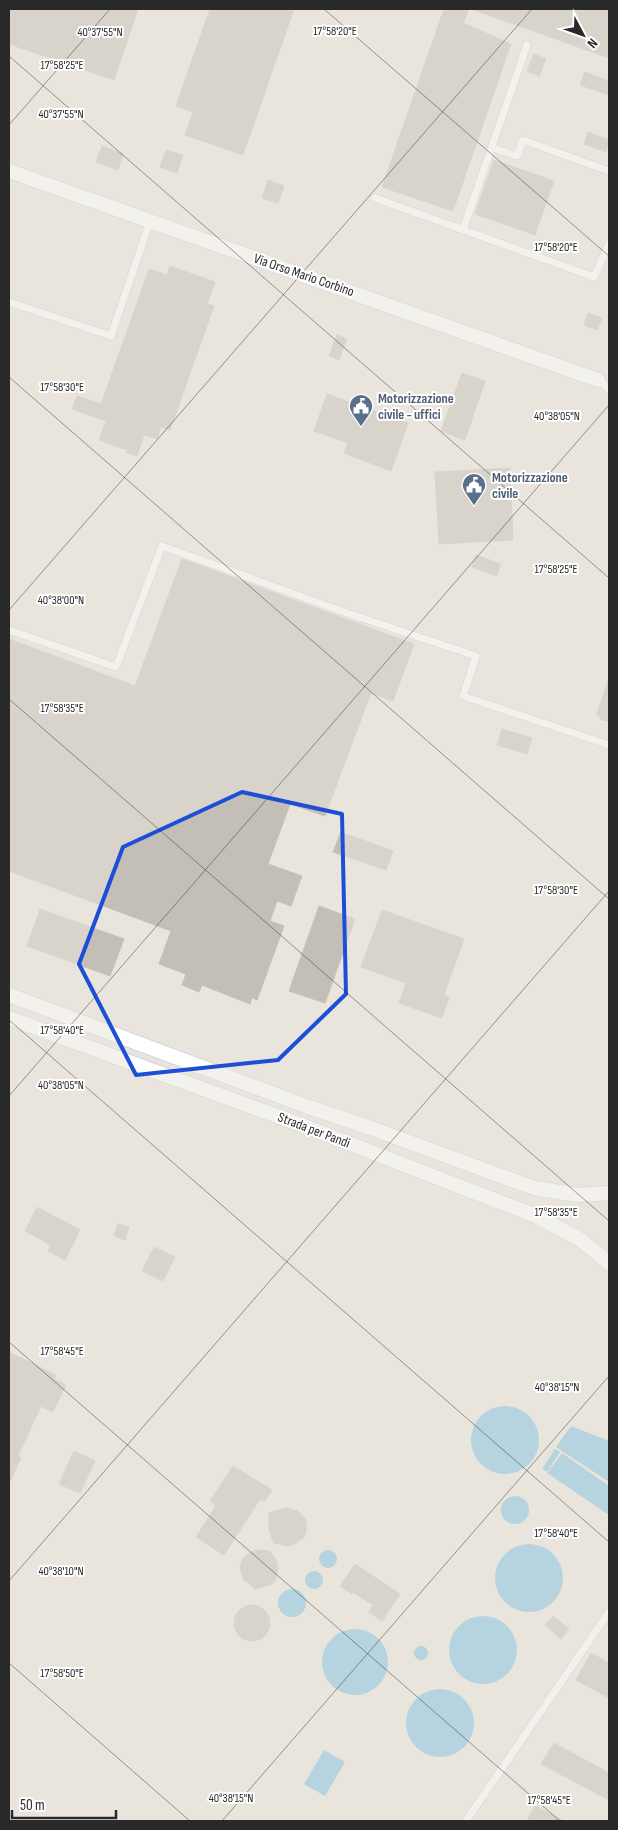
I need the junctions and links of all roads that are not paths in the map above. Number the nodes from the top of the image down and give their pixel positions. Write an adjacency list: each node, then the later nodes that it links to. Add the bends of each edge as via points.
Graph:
1 (527, 45): 2 (lane)
2 (492, 148): 4 (lane, via 517,156 523,140); 7 (lane)
3 (9, 171): 6 (street, Via Orso Mario Corbino)
4 (609, 171)
5 (374, 198): 7 (lane)
6 (150, 221): 9 (lane, via 111,336); 10 (street, Via Orso Mario Corbino)
7 (463, 230): 8 (lane, via 594,277)
8 (609, 244)
9 (9, 302)
10 (606, 383)
11 (9, 630): 12 (lane, via 116,667 162,546 476,656 463,696)
12 (609, 745)
13 (9, 995): 15 (street, Strada per Pandi, via 534,1188 578,1195)
14 (9, 1018): 16 (street, Strada per Pandi, via 307,1127 536,1216 581,1240)
15 (609, 1193)
16 (609, 1263)
17 (609, 1612): 18 (lane)
18 (466, 1821)

